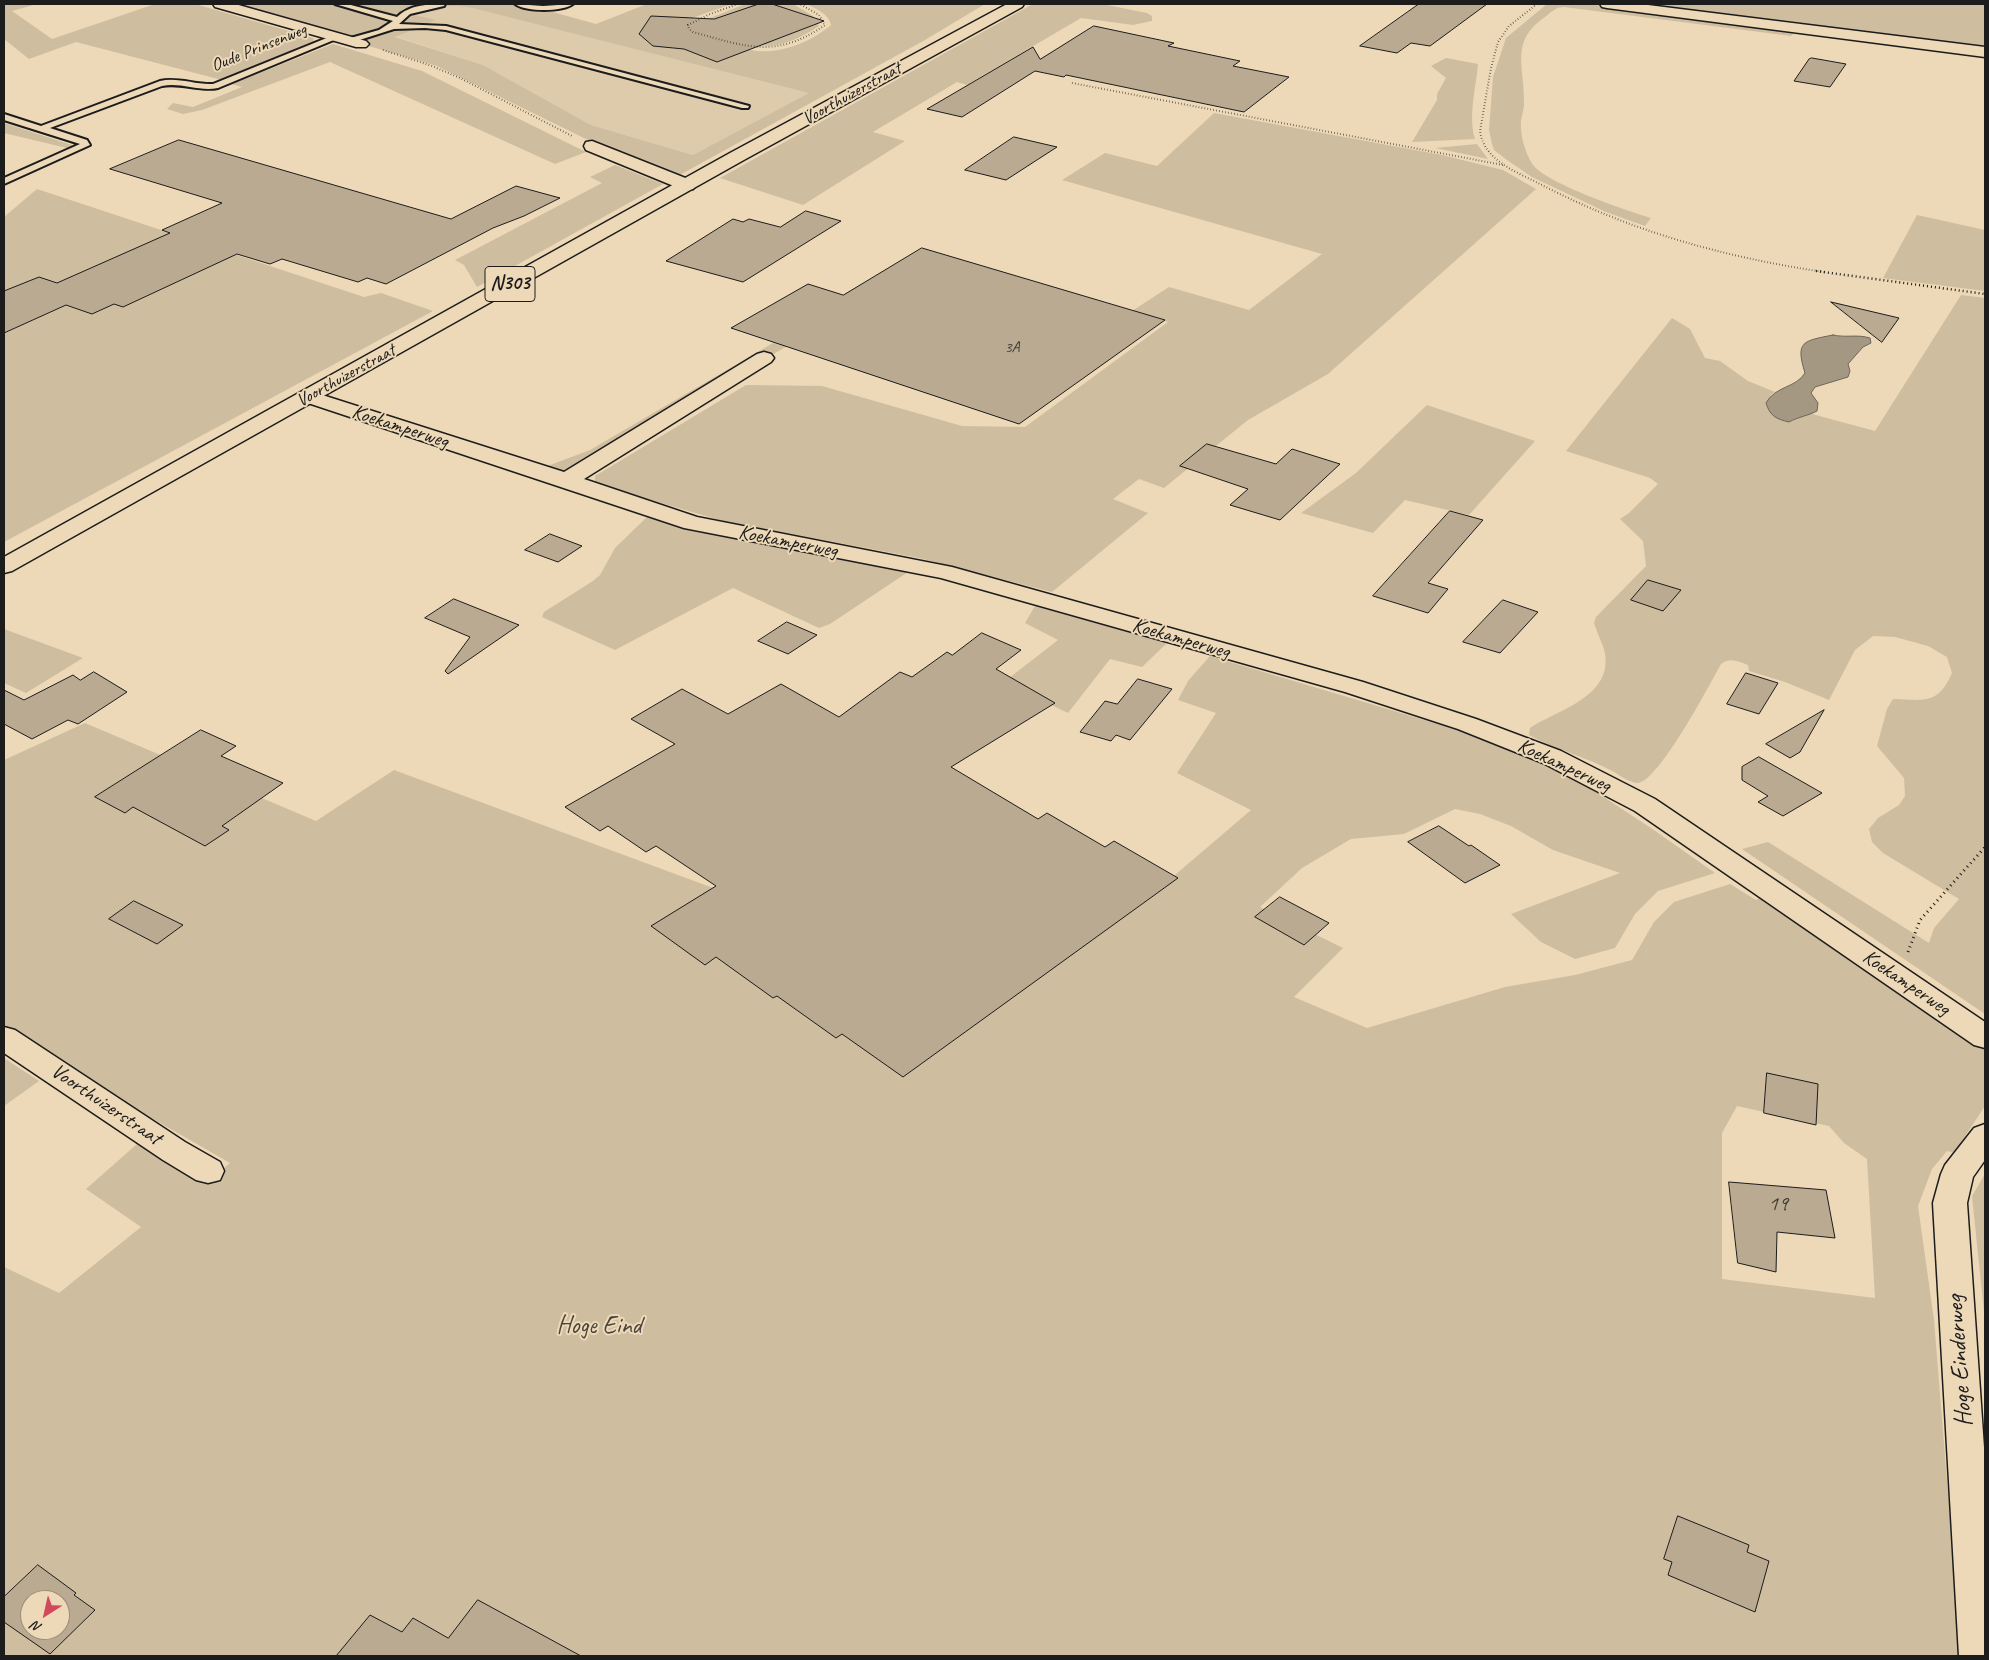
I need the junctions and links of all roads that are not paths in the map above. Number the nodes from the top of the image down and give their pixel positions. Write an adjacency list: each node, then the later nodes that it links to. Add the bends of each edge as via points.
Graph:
1 (220, 4): 9 (street, Oude Prinsenweg)
2 (339, 4): 8 (lane)
3 (441, 4): 8 (lane, via 407,12)
4 (519, 4): 5 (lane, via 543,8)
5 (569, 4)
6 (1016, 4): 16 (street, Voorthuizerstraat / N303)
7 (1607, 4): 10 (street)
8 (395, 23): 9 (lane, via 364,38); 11 (lane, via 446,28)
9 (349, 40): 13 (lane, Oude Prinsenweg, via 215,86 195,87 178,82 148,87)
10 (1985, 52)
11 (745, 106)
12 (4, 117): 13 (lane)
13 (43, 128): 15 (lane, via 85,145)
14 (592, 146): 16 (street)
15 (4, 181)
16 (687, 185): 18 (street, Voorthuizerstraat / N303)
17 (764, 358): 19 (street)
18 (309, 398): 19 (street, Koekamperweg); 20 (street, Voorthuizerstraat / N303)
19 (566, 480): 21 (street, Koekamperweg, via 692,523 944,572 1354,688 1467,724 1552,757 1645,805)
20 (4, 566)
21 (1985, 1037)
22 (4, 1038): 24 (street, Voorthuizerstraat)
23 (1985, 1136): 25 (street, Hoge Einderweg, via 1957,1174 1950,1203)
24 (208, 1172)
25 (1979, 1656)

